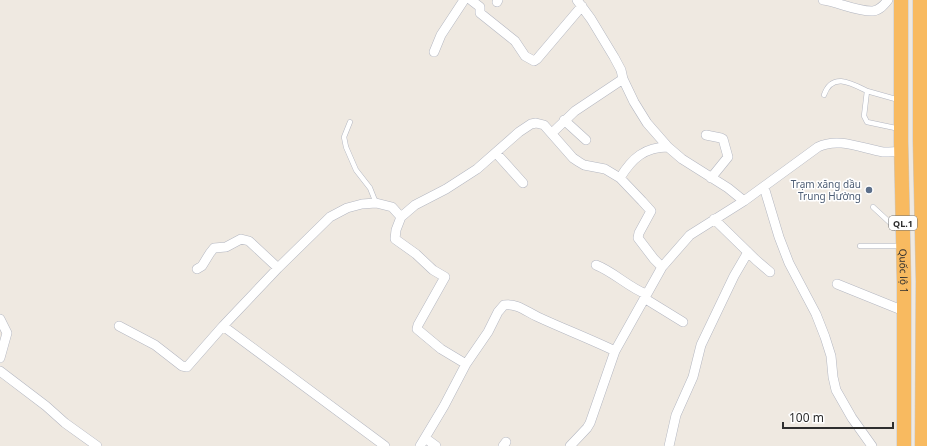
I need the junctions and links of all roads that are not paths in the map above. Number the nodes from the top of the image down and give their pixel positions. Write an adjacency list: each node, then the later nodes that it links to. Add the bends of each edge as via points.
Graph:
1 (464, 0): 10 (street, via 441,35)
2 (471, 0): 7 (street, via 480,7 479,12 515,41 525,56 534,61)
3 (823, 0): 8 (street)
4 (888, 0): 8 (street, via 873,11)
5 (901, 0): 14 (highway, Quốc lộ 1 / QL.1)
6 (920, 0): 9 (highway, Quốc lộ 1 / QL.1)
7 (579, 3): 11 (street, via 614,57)
8 (846, 3)
9 (923, 19): 21 (highway, Quốc lộ 1 / QL.1)
10 (434, 52)
11 (623, 79): 15 (street); 22 (street, via 638,110)
12 (867, 91): 13 (lane, via 841,81 829,85); 14 (lane); 20 (lane, via 865,119)
13 (824, 94)
14 (902, 101): 20 (highway, Quốc lộ 1 / QL.1)
15 (564, 120): 17 (street); 19 (street)
16 (350, 122): 29 (lane, via 344,137 346,147 356,170 370,188)
17 (552, 133): 23 (street, via 544,124 532,124); 24 (street, via 579,162 605,169)
18 (706, 135): 25 (street, via 717,136 723,140 728,155 727,160)
19 (586, 140)
20 (902, 141): 21 (highway); 27 (street, via 883,152 847,144 825,143); 33 (highway, Quốc lộ 1 / QL.1)
21 (920, 141): 60 (highway, Quốc lộ 1 / QL.1, via 923,281)
22 (668, 148): 24 (street, via 659,147 642,153); 25 (street)
23 (496, 153): 26 (street); 31 (street, via 477,169 415,205)
24 (620, 178): 37 (street, via 651,210 638,238)
25 (711, 178): 28 (street)
26 (523, 183)
27 (764, 187): 28 (street); 58 (street, via 789,263 825,337 831,356 836,390)
28 (744, 201): 32 (street)
29 (376, 203): 31 (street, via 392,207); 38 (street, via 362,204 330,216)
30 (873, 207): 33 (lane)
31 (401, 217): 50 (street, via 396,230 396,240 445,277 417,329 441,350)
32 (714, 219): 35 (street); 37 (street, via 690,235)
33 (903, 241): 34 (lane); 43 (highway, Quốc lộ 1 / QL.1)
34 (860, 246)
35 (748, 252): 40 (street); 57 (street, via 701,345 693,377 676,415)
36 (596, 265): 42 (street)
37 (662, 267): 42 (street)
38 (278, 268): 39 (street, via 249,241 241,239 226,247 214,248); 47 (street)
39 (197, 269)
40 (770, 272)
41 (837, 284): 43 (street)
42 (645, 296): 45 (street); 48 (street)
43 (904, 311): 59 (highway, Quốc lộ 1 / QL.1)
44 (0, 320): 49 (street, via 7,333)
45 (683, 322)
46 (119, 326): 47 (street, via 187,367)
47 (223, 326): 54 (street)
48 (615, 351): 50 (street, via 510,304 504,305 498,312); 56 (street, via 590,423)
49 (0, 358)
50 (466, 364): 52 (street)
51 (0, 371): 53 (street)
52 (422, 442): 55 (street)
53 (98, 446)
54 (385, 446)
55 (436, 446)
56 (570, 446)
57 (669, 446)
58 (872, 446)
59 (904, 446)
60 (922, 446)

